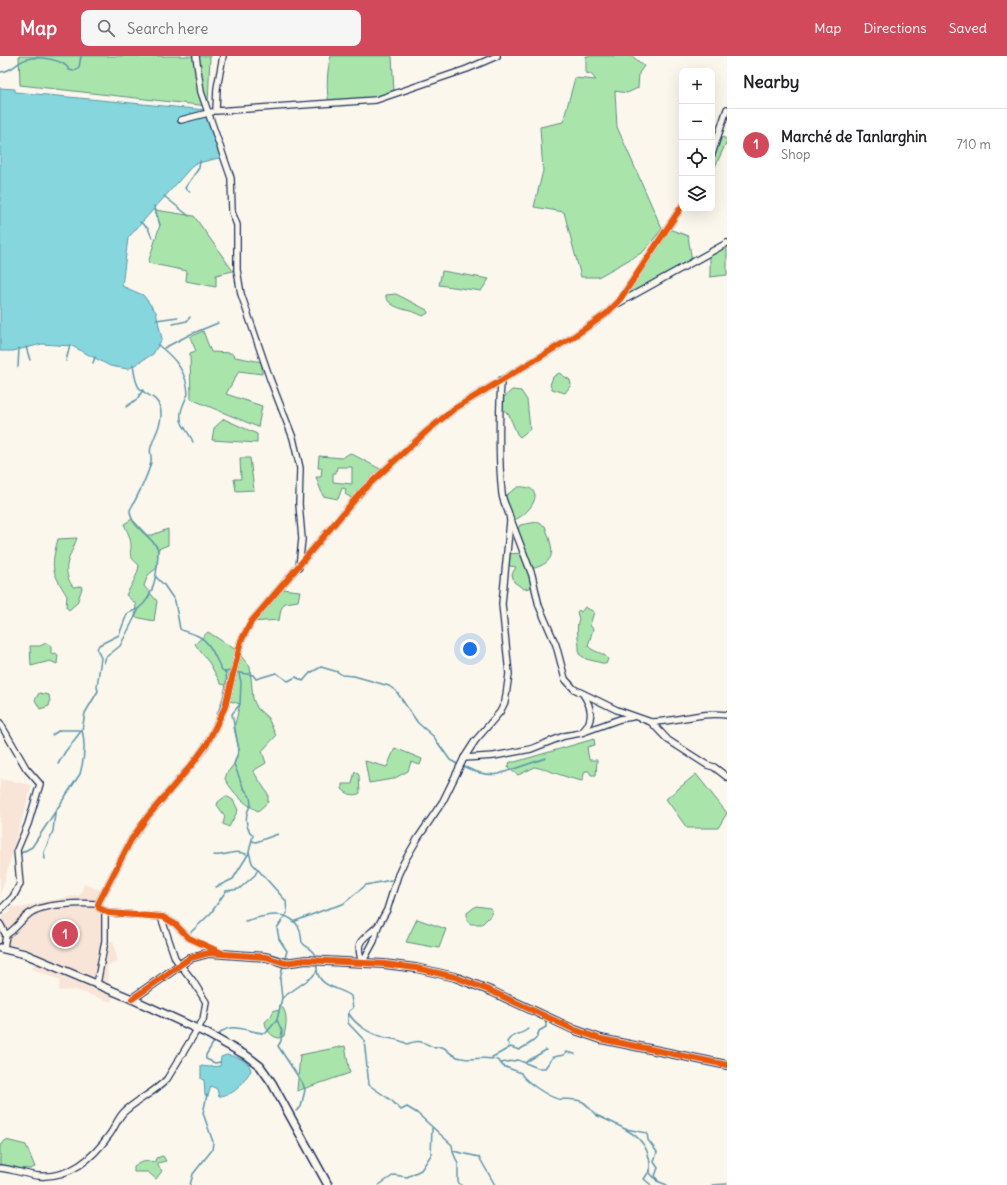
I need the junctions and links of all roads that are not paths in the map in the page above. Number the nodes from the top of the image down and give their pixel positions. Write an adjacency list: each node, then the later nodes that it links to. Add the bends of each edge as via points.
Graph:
1 (196, 56): 6 (street, via 201,92)
2 (223, 56): 5 (street)
3 (497, 56): 5 (street, via 376,100)
4 (727, 109): 8 (street)
5 (216, 111): 6 (street)
6 (208, 112): 7 (street); 14 (street, via 231,178 232,212 237,225 237,270 242,294 270,380 293,438 300,468 299,504 302,539)
7 (181, 120)
8 (715, 145)
9 (679, 210): 11 (street)
10 (727, 243): 11 (street)
11 (615, 305): 12 (street, via 573,337)
12 (501, 380): 13 (street, via 499,468 502,498); 14 (street, via 454,409 363,490)
13 (510, 516): 15 (street, via 532,575 540,606 556,644 565,679); 23 (street, via 502,604 508,688 500,712)
14 (299, 567): 25 (street, via 252,622 241,641 225,707 206,744 130,840)
15 (582, 694): 19 (street); 22 (street, via 590,708 591,720)
16 (727, 710): 17 (street)
17 (717, 713): 18 (street); 20 (street)
18 (727, 714)
19 (635, 716): 20 (street); 22 (street)
20 (651, 722): 24 (street, via 668,740 707,765 714,766)
21 (0, 723): 26 (street, via 26,768 40,784 17,850 20,884)
22 (581, 733): 23 (street, via 564,736 531,749 494,756)
23 (464, 758): 30 (street, via 443,801 404,862 387,910)
24 (727, 777)
25 (98, 904): 27 (street, via 99,908); 31 (street, via 68,903 32,912)
26 (0, 910)
27 (105, 911): 28 (street); 36 (street, via 105,941)
28 (161, 917): 33 (street, via 175,924 189,938); 35 (street, via 175,958)
29 (0, 924): 31 (street)
30 (378, 926): 34 (street, via 374,941); 34 (street, via 359,944)
31 (6, 935): 32 (street)
32 (2, 948): 36 (street, via 25,954)
33 (222, 953): 34 (street, via 266,957 285,963 306,960); 35 (street, via 201,954)
34 (362, 963): 39 (street, via 416,968 455,978 491,991 575,1030)
35 (180, 965): 37 (street); 38 (street, via 206,1002 203,1020)
36 (97, 984): 37 (street)
37 (132, 998): 38 (street)
38 (197, 1028): 40 (street, via 167,1079 117,1120 103,1142 85,1162 74,1168 39,1176); 41 (street, via 243,1053 262,1069)
39 (727, 1065)
40 (0, 1168)
41 (328, 1185)

